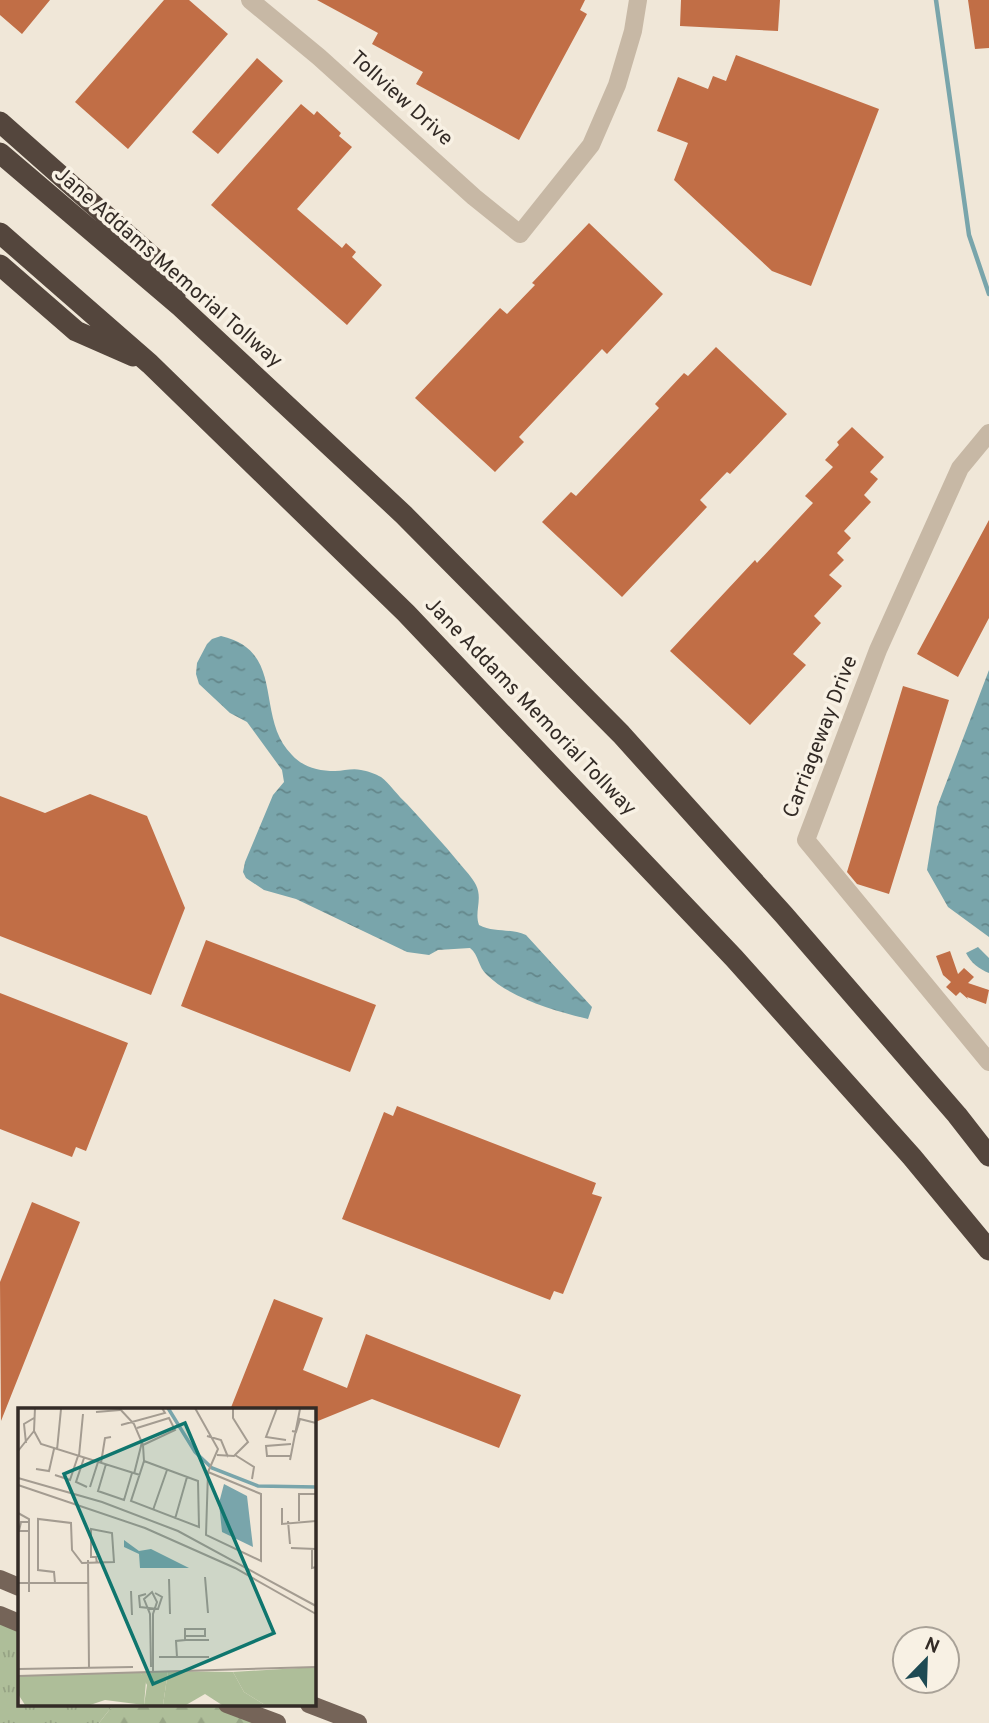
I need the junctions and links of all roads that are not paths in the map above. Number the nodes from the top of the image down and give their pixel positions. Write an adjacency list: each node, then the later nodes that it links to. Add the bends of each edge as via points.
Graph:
1 (250, 0): 2 (street, Tollview Drive, via 520,234 592,145 617,85)
2 (638, 0)
3 (0, 122): 7 (highway, via 155,259)
4 (0, 153): 7 (highway, Jane Addams Memorial Tollway)
5 (0, 233): 8 (highway, Jane Addams Memorial Tollway)
6 (0, 265): 8 (highway, via 76,331)
7 (181, 307): 11 (highway, Jane Addams Memorial Tollway, via 404,515 621,734 784,915)
8 (150, 364): 12 (highway, Jane Addams Memorial Tollway, via 406,613 734,958)
9 (989, 433): 10 (street, Carriageway Drive, via 960,468 878,650 806,840)
10 (989, 1062)
11 (989, 1156)
12 (989, 1250)
13 (0, 1580): 14 (main road)
14 (18, 1587)
15 (0, 1615): 16 (main road)
16 (18, 1623)
17 (232, 1706): 19 (main road)
18 (314, 1706): 20 (main road)
19 (277, 1723)
20 (358, 1723)

